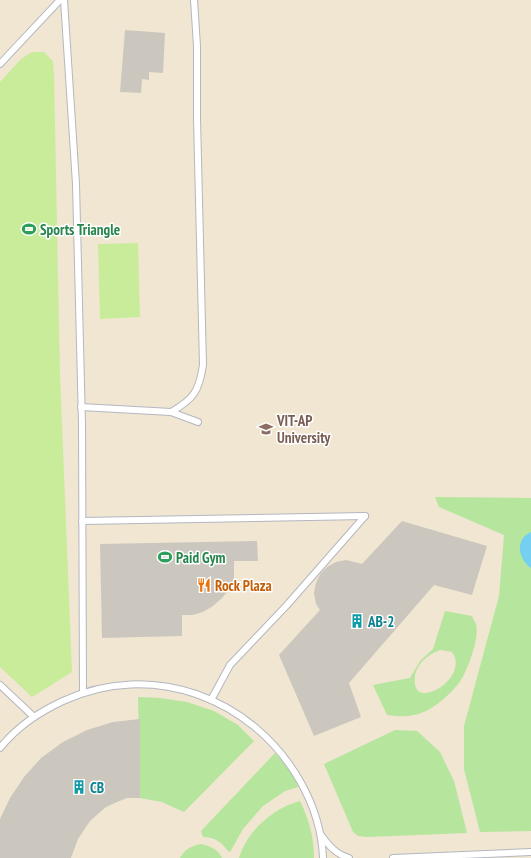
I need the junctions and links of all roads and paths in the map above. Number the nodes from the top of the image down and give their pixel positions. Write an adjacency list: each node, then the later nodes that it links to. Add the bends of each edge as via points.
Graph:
1 (60, 0): 4 (lane)
2 (64, 0): 5 (lane, via 76,184)
3 (194, 0): 6 (lane, via 203,365 195,394)
4 (0, 64)
5 (81, 407): 6 (lane); 8 (lane)
6 (171, 412): 7 (lane)
7 (198, 422)
8 (82, 521): 10 (lane); 11 (lane, via 365,516 230,665)
9 (0, 685): 12 (lane)
10 (83, 693): 11 (lane, via 110,687 159,686); 12 (lane)
11 (211, 700): 14 (lane, via 233,711 271,740 306,792)
12 (34, 717): 13 (lane)
13 (0, 748)
14 (320, 834): 16 (lane); 17 (lane, via 337,853)
15 (531, 852): 18 (lane)
16 (323, 858)
17 (349, 858)
18 (393, 858)

